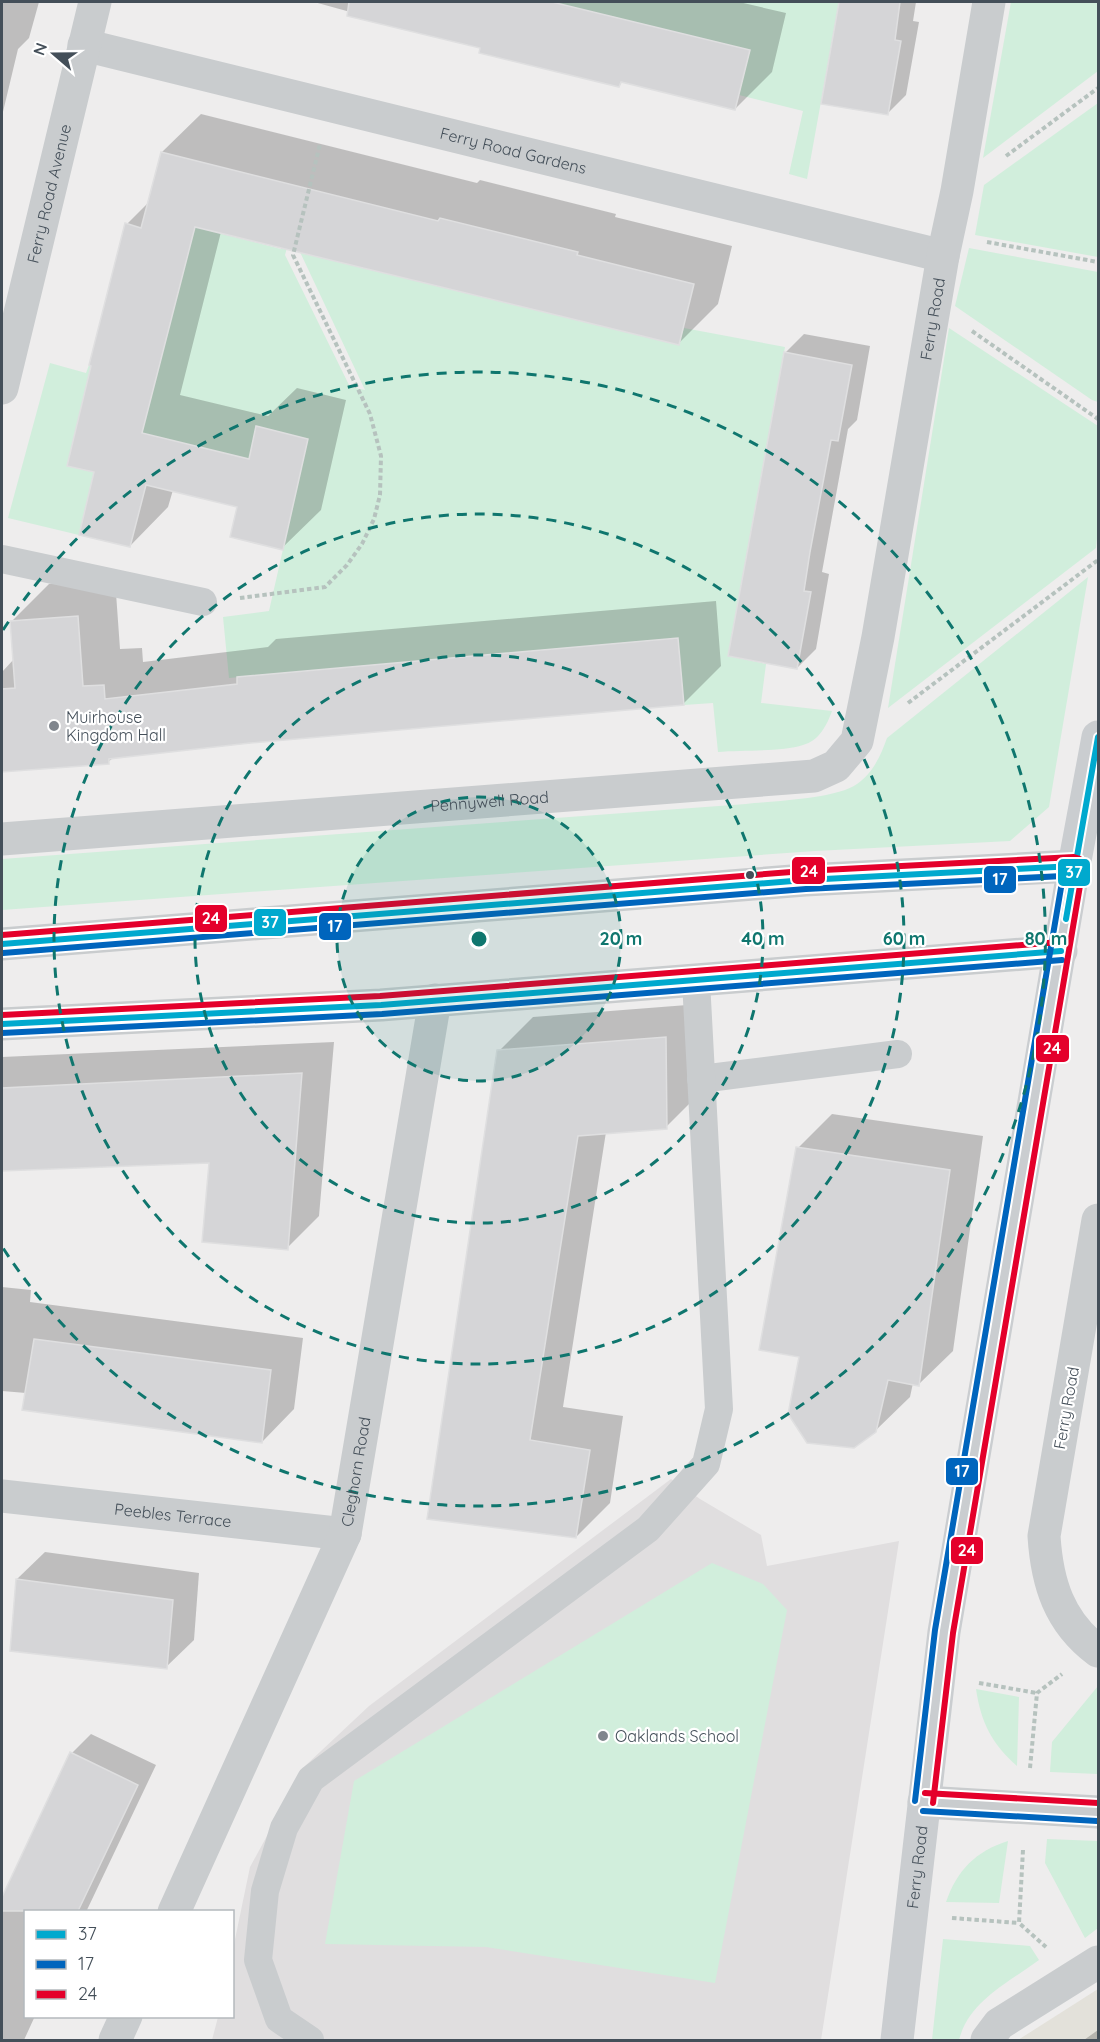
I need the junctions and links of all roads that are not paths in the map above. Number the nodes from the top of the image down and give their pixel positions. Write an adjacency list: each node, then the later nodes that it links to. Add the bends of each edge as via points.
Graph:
1 (95, 2): 3 (street, Ferry Road Avenue)
2 (989, 2): 4 (street, Ferry Road)
3 (84, 45): 4 (street, Ferry Road Gardens, via 329,105); 5 (street, Ferry Road Avenue)
4 (945, 245): 9 (street, Ferry Road)
5 (10, 320): 6 (street, Ferry Road Avenue)
6 (2, 388)
7 (2, 559): 8 (lane)
8 (203, 602)
9 (878, 637): 11 (street, Pennywell Road, via 857,741 836,766 814,776)
10 (1098, 737): 12 (main road, Ferry Road)
11 (2, 839)
12 (1074, 866): 13 (street, via 805,880); 14 (main road, Ferry Road)
13 (2, 944)
14 (1061, 951): 15 (street); 24 (main road, Ferry Road, via 938,1676)
15 (696, 981): 16 (street); 19 (lane)
16 (435, 1000): 17 (street); 22 (street, Cleghorn Road)
17 (2, 1024)
18 (898, 1054): 19 (lane)
19 (701, 1079): 30 (lane, via 719,1409 706,1464 648,1529 311,1779 284,1828 271,1870 258,1960 279,2019)
20 (1098, 1220): 23 (street, Ferry Road, via 1044,1536 1046,1568 1056,1597 1071,1624)
21 (2, 1496): 22 (street, Peebles Terrace)
22 (345, 1534): 26 (street, Cleghorn Road)
23 (1098, 1651)
24 (924, 1802): 25 (street); 31 (main road, Ferry Road)
25 (1098, 1812)
26 (174, 1910)
27 (1098, 1962): 32 (street, via 999,2024)
28 (125, 2018): 29 (street)
29 (116, 2040)
30 (310, 2040)
31 (897, 2040)
32 (987, 2040)

